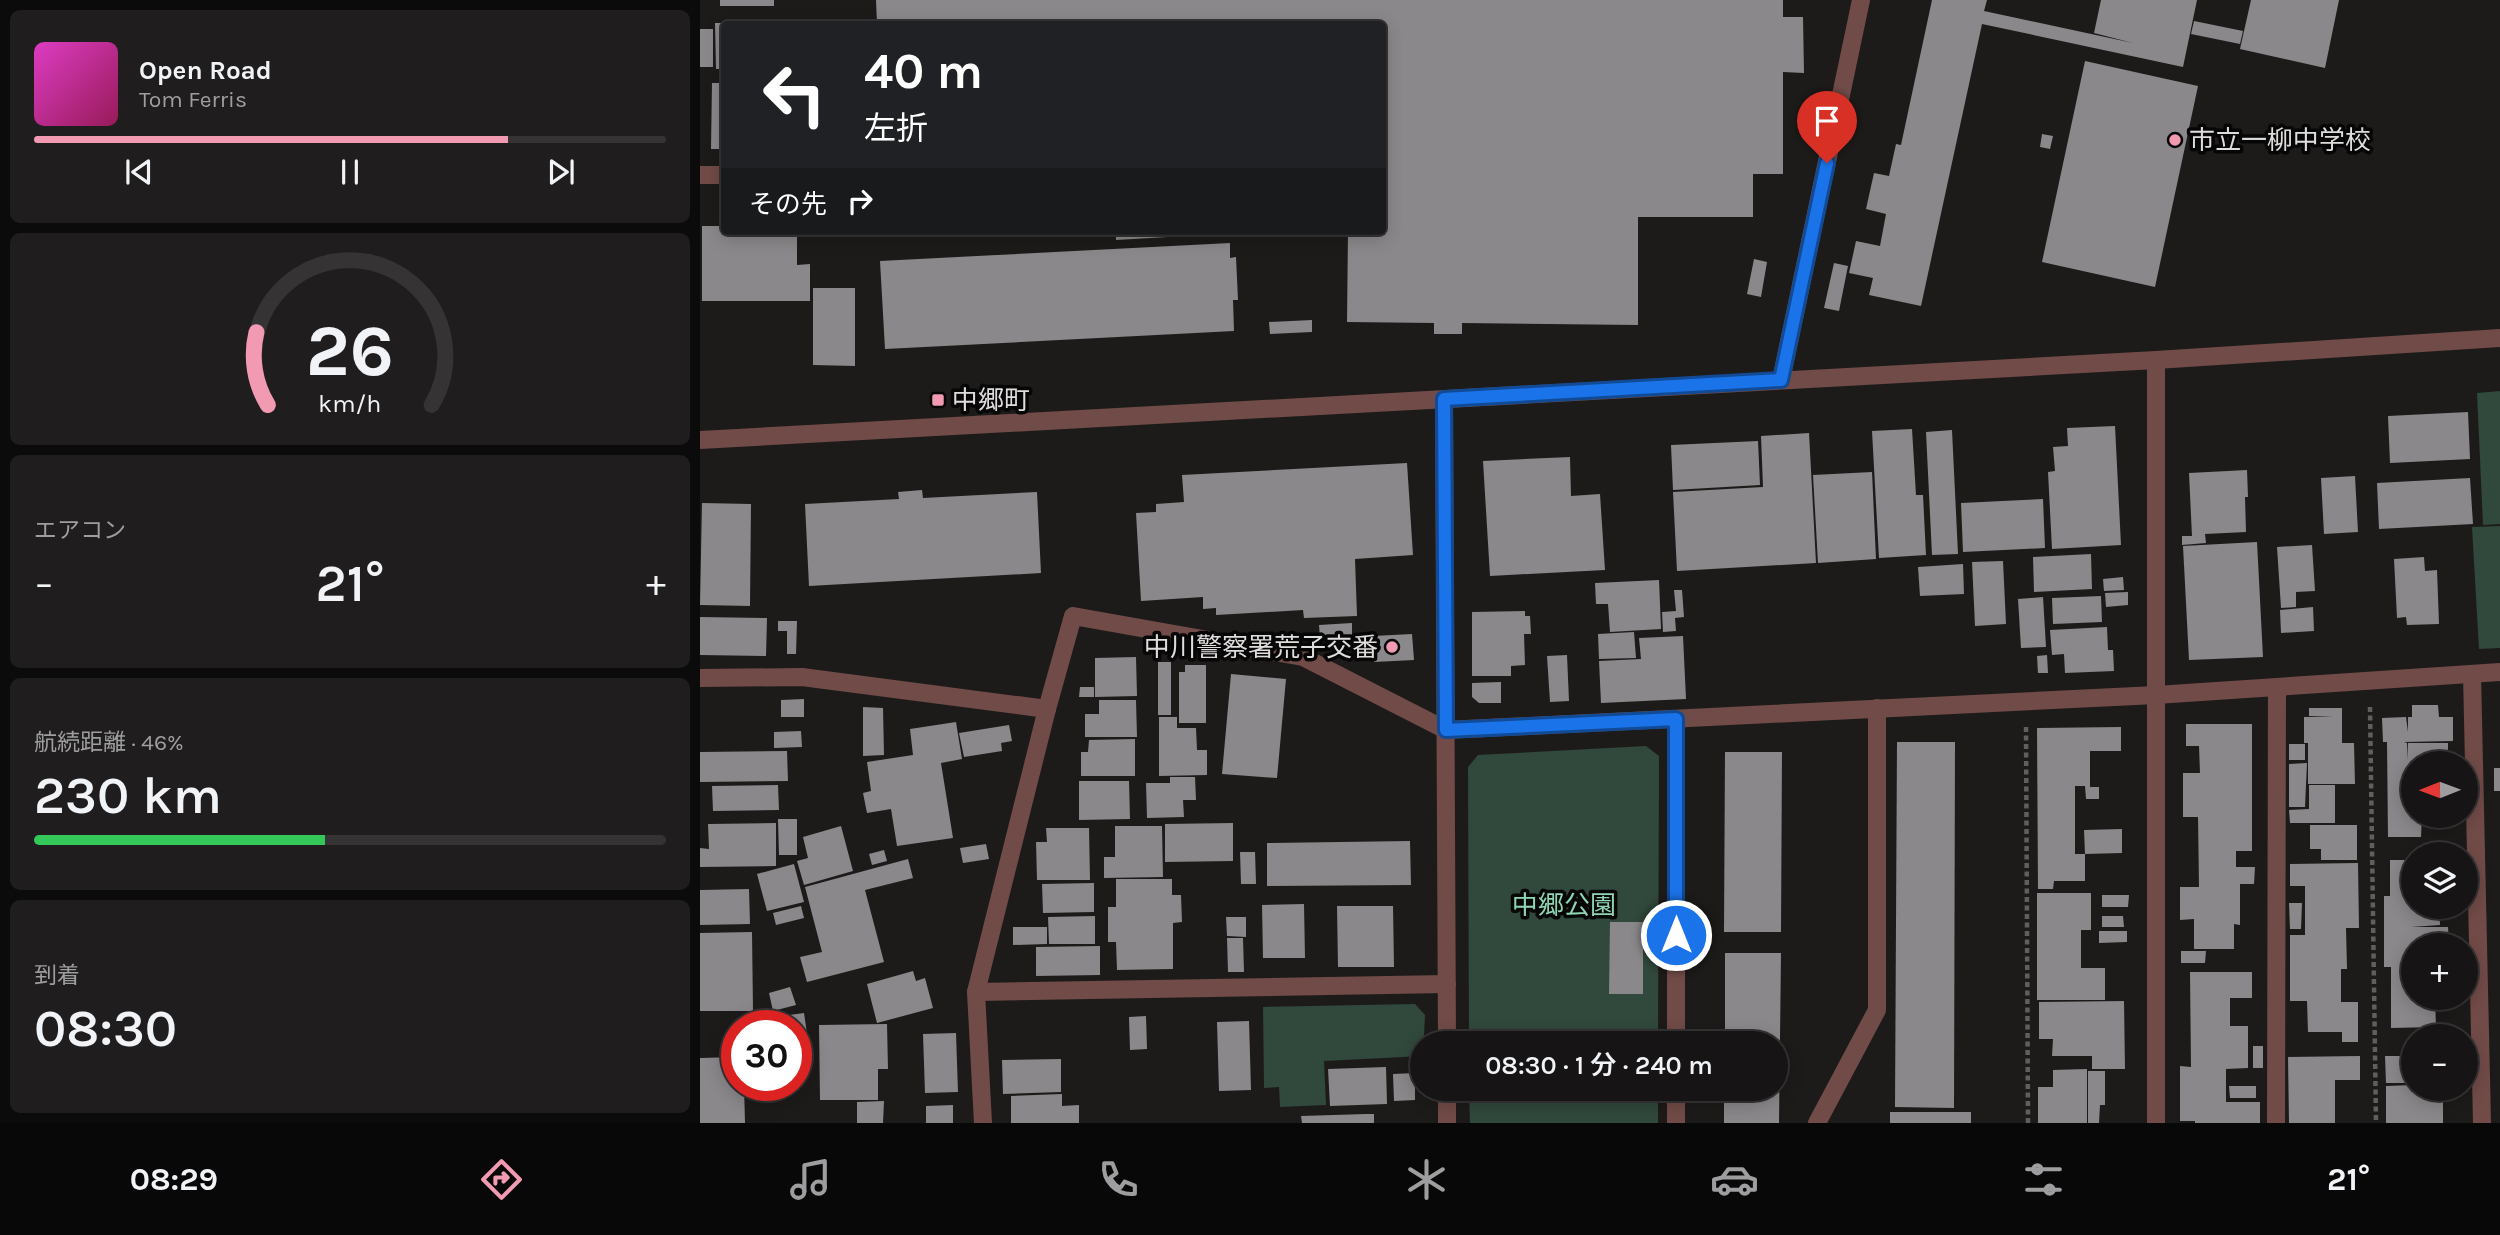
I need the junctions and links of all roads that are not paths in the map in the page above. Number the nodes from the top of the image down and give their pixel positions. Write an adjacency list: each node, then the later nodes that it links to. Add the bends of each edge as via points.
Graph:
1 (1861, 0): 6 (street)
2 (700, 175): 3 (street)
3 (721, 175)
4 (2500, 338): 5 (street)
5 (2156, 360): 6 (street); 13 (street)
6 (1781, 380): 7 (street)
7 (1444, 399): 8 (street); 17 (street)
8 (700, 439)
9 (2500, 672): 10 (street)
10 (2472, 674): 12 (street); 30 (street)
11 (700, 678): 15 (street, via 802,677)
12 (2277, 687): 13 (street); 29 (street)
13 (2156, 695): 14 (street); 28 (street)
14 (1877, 708): 16 (street); 27 (street, via 1877,1010)
15 (1047, 709): 17 (street, via 1073,616 1303,657); 19 (street)
16 (1676, 719): 17 (street); 21 (street)
17 (1446, 730): 18 (street)
18 (1447, 984): 19 (street); 20 (street)
19 (976, 992): 24 (street)
20 (1447, 1031)
21 (1676, 1031)
22 (1447, 1101): 25 (street)
23 (1676, 1101): 26 (street)
24 (983, 1123)
25 (1447, 1123)
26 (1676, 1123)
27 (1817, 1123)
28 (2156, 1123)
29 (2276, 1123)
30 (2482, 1123)

